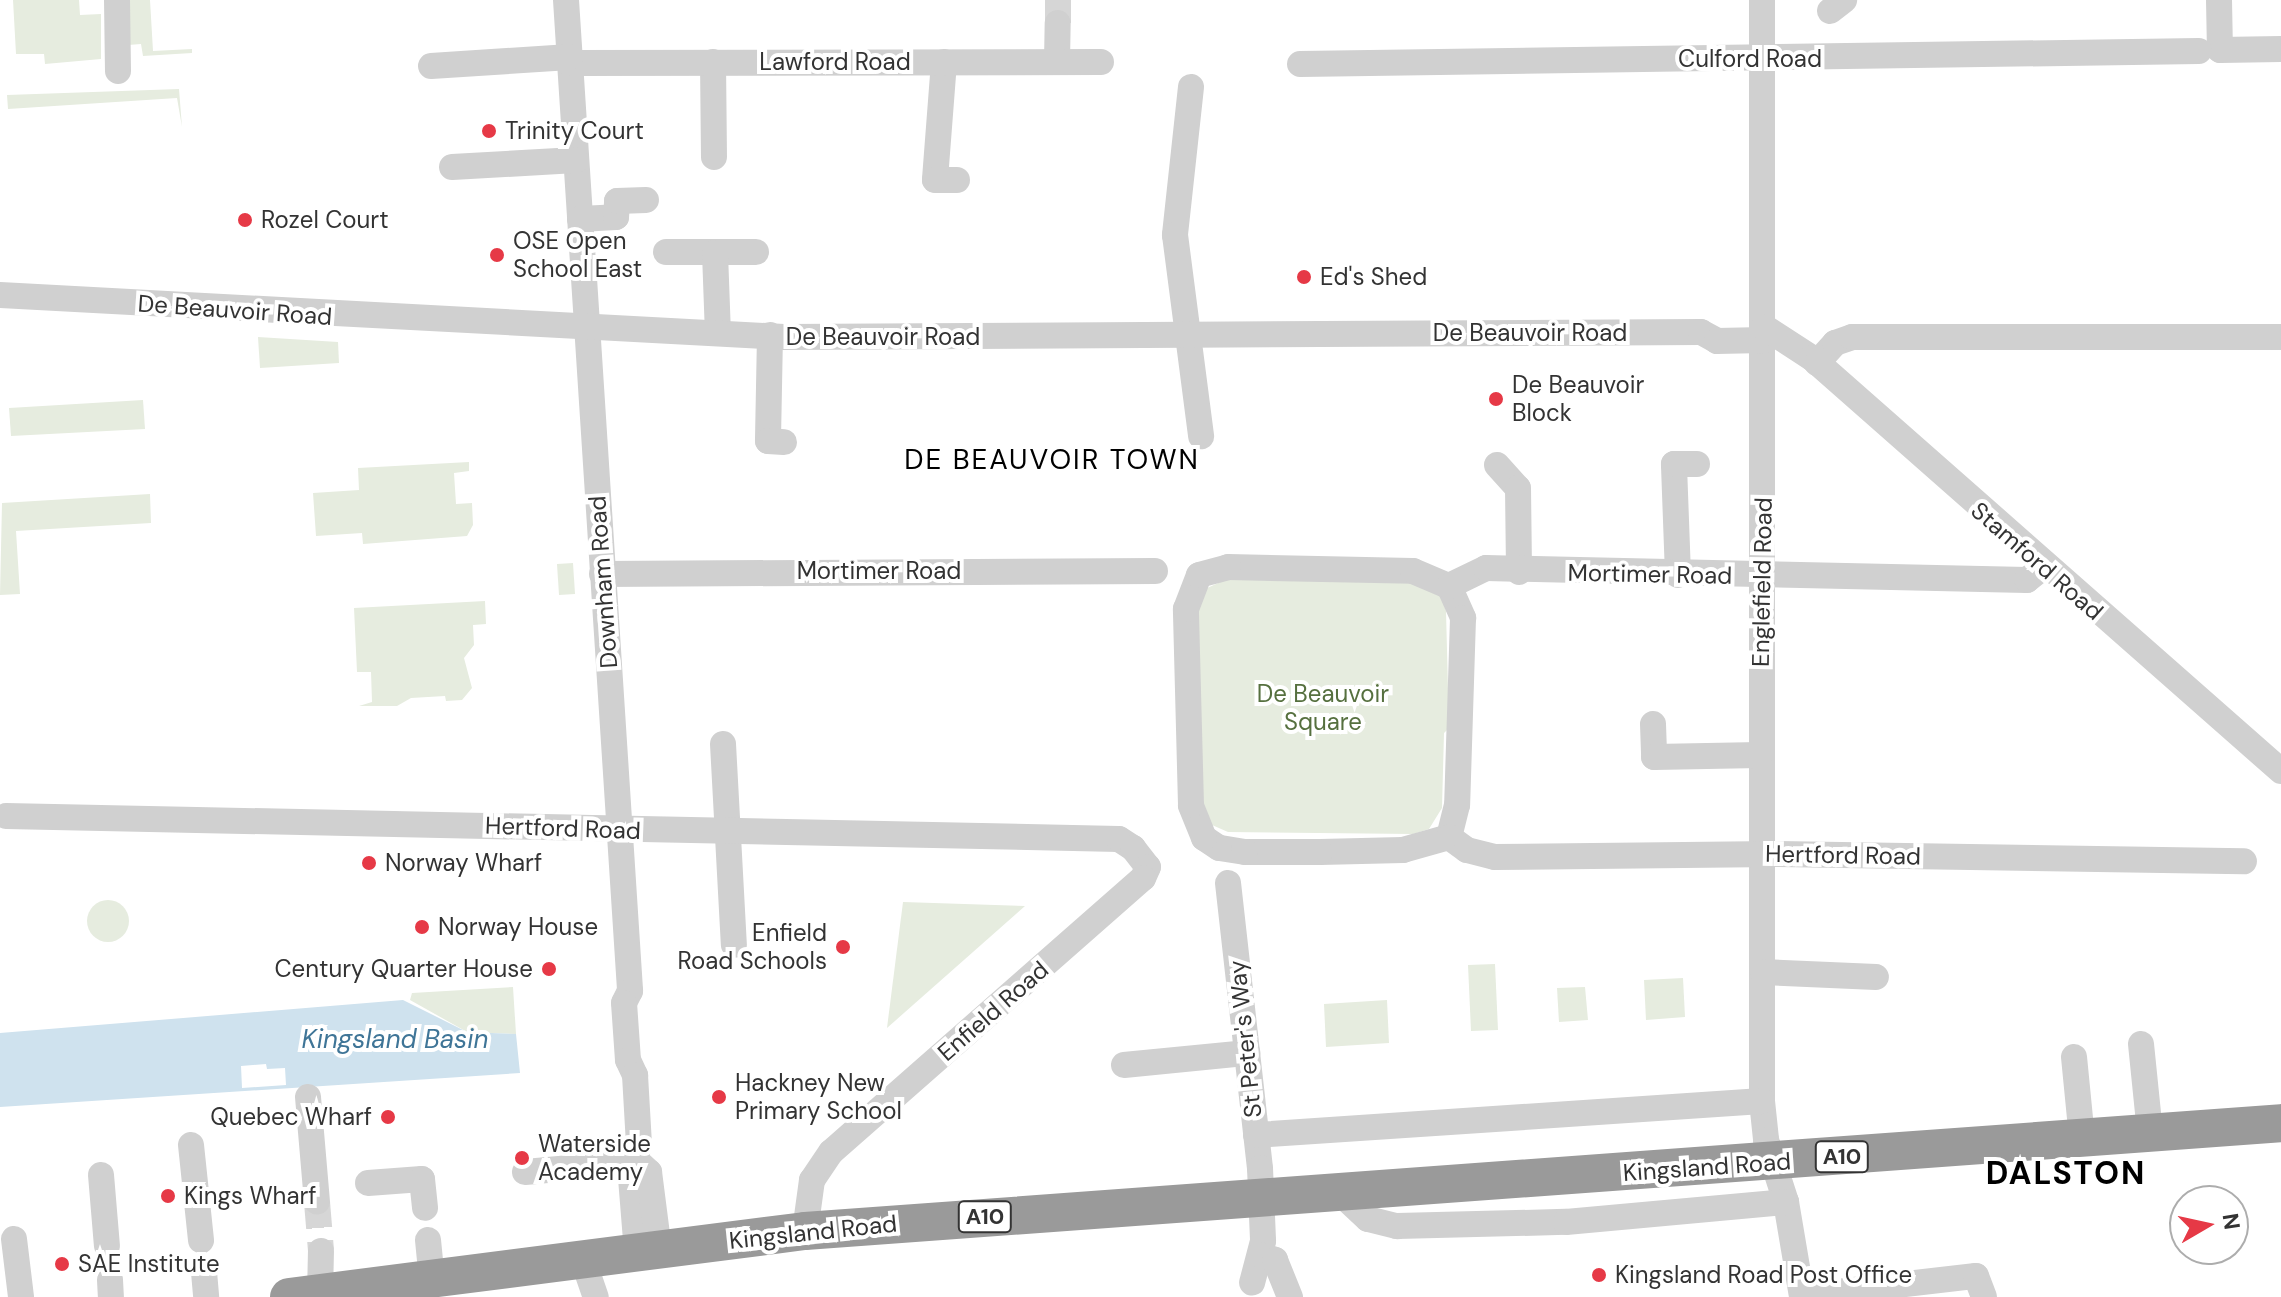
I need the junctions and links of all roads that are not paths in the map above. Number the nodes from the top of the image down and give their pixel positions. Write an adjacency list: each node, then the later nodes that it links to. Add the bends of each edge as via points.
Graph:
1 (117, 0): 16 (street)
2 (566, 0): 9 (street, Downham Road)
3 (1762, 0): 8 (street, Englefield Road)
4 (2219, 0): 7 (street)
5 (1058, 23): 12 (street)
6 (2281, 49): 7 (street, Culford Road)
7 (2210, 50): 8 (street, Culford Road)
8 (1762, 59): 14 (street, Culford Road); 33 (street, Englefield Road)
9 (570, 60): 10 (street, Lawford Road); 15 (street, Lawford Road); 19 (street, Downham Road)
10 (713, 62): 11 (street, Lawford Road); 18 (street)
11 (944, 62): 12 (street, Lawford Road); 21 (street, via 935,180)
12 (1057, 62): 13 (street, Lawford Road)
13 (1101, 62)
14 (1300, 64)
15 (431, 66)
16 (118, 71)
17 (1191, 87): 31 (street, via 1175,235)
18 (714, 157)
19 (576, 160): 20 (street); 23 (street, Downham Road)
20 (452, 167)
21 (957, 180)
22 (646, 200): 23 (street, via 617,201 616,217)
23 (580, 219): 28 (street, Downham Road)
24 (666, 252): 26 (street)
25 (756, 252): 26 (street)
26 (715, 253): 29 (street)
27 (0, 295): 28 (street, De Beauvoir Road)
28 (587, 327): 29 (street, De Beauvoir Road); 42 (street, Downham Road)
29 (718, 333): 30 (street, De Beauvoir Road)
30 (770, 335): 31 (street, De Beauvoir Road); 36 (street, via 768,441)
31 (1188, 337): 33 (street, De Beauvoir Road, via 1701,332 1717,341); 35 (street)
32 (2281, 337): 34 (street, via 1852,337)
33 (1764, 341): 34 (street, Stamford Road); 44 (street, Englefield Road)
34 (1807, 356): 39 (street, Stamford Road)
35 (1201, 436)
36 (784, 442)
37 (1697, 464): 43 (street, via 1674,464)
38 (1497, 465): 41 (street, via 1518,488)
39 (2043, 567): 44 (street, Mortimer Road, via 2027,580); 49 (street, Stamford Road)
40 (1155, 571): 42 (street, Mortimer Road)
41 (1519, 572): 43 (street, Mortimer Road); 45 (street, Mortimer Road, via 1474,570)
42 (602, 574): 51 (street, Downham Road)
43 (1678, 575): 44 (street, Mortimer Road)
44 (1763, 576): 48 (street, Englefield Road)
45 (1449, 586): 53 (street, via 1463,618 1457,805); 53 (street, via 1413,571 1228,567 1199,575 1186,609 1191,805 1204,838 1219,848 1245,852 1320,852 1403,850)
46 (1653, 724): 48 (street, via 1654,757)
47 (723, 744): 52 (street)
48 (1760, 755): 55 (street, Englefield Road)
49 (2281, 771)
50 (6, 816): 51 (street, Hertford Road)
51 (619, 830): 52 (street, Hertford Road); 72 (street, Downham Road, via 630,991 624,1003 628,1060 635,1075)
52 (726, 832): 54 (street, Hertford Road); 58 (street)
53 (1449, 837): 55 (street, Hertford Road, via 1467,850 1495,857)
54 (1119, 839): 84 (street, Enfield Road, via 1148,867 1143,878 831,1152 812,1180)
55 (1761, 854): 56 (street, Hertford Road); 59 (street, Englefield Road)
56 (2244, 861)
57 (1228, 883): 62 (street, St Peter's Way)
58 (734, 945)
59 (1763, 972): 60 (street); 66 (street, Englefield Road)
60 (1876, 977)
61 (2141, 1044): 68 (street)
62 (1247, 1053): 64 (street); 69 (street, St Peter's Way)
63 (2074, 1057): 70 (street)
64 (1124, 1065)
65 (308, 1097): 80 (street)
66 (1762, 1101): 69 (street); 73 (street, Englefield Road, via 1766,1140)
67 (2281, 1123): 68 (highway, Kingsland Road / A10)
68 (2150, 1133): 70 (highway, Kingsland Road / A10)
69 (1256, 1135): 79 (street, St Peter's Way)
70 (2082, 1138): 73 (highway, Kingsland Road / A10)
71 (191, 1145): 86 (street)
72 (638, 1162): 74 (street); 90 (street, Downham Road, via 649,1172)
73 (1776, 1162): 76 (highway, Kingsland Road / A10); 81 (street, Englefield Road)
74 (525, 1172)
75 (101, 1175): 88 (street)
76 (1563, 1178): 78 (highway, Kingsland Road / A10); 83 (street)
77 (368, 1183): 82 (street, via 422,1179)
78 (1340, 1193): 79 (highway, Kingsland Road / A10); 83 (street, Kingsland Road, via 1368,1219 1397,1226)
79 (1261, 1195): 84 (highway, Kingsland Road / A10); 91 (street, St Peter's Way)
80 (317, 1202)
81 (1786, 1202): 83 (street, Kingsland Road); 96 (street, Englefield Road)
82 (425, 1208)
83 (1566, 1222)
84 (805, 1231): 90 (highway, Kingsland Road / A10)
85 (14, 1239): 97 (street)
86 (201, 1240)
87 (428, 1240): 94 (street)
88 (107, 1246)
89 (321, 1251): 95 (street)
90 (648, 1252): 92 (highway, Kingsland Road / A10)
91 (1260, 1255): 93 (street, St Peter's Way); 99 (street, via 1275,1260)
92 (583, 1260): 94 (highway, Kingsland Road / A10); 98 (street)
93 (1252, 1283)
94 (453, 1285): 95 (highway, Kingsland Road / A10)
95 (305, 1295)
96 (1802, 1296): 100 (street, via 1976,1276)
97 (21, 1297)
98 (596, 1297)
99 (1290, 1297)
100 (1984, 1297)

